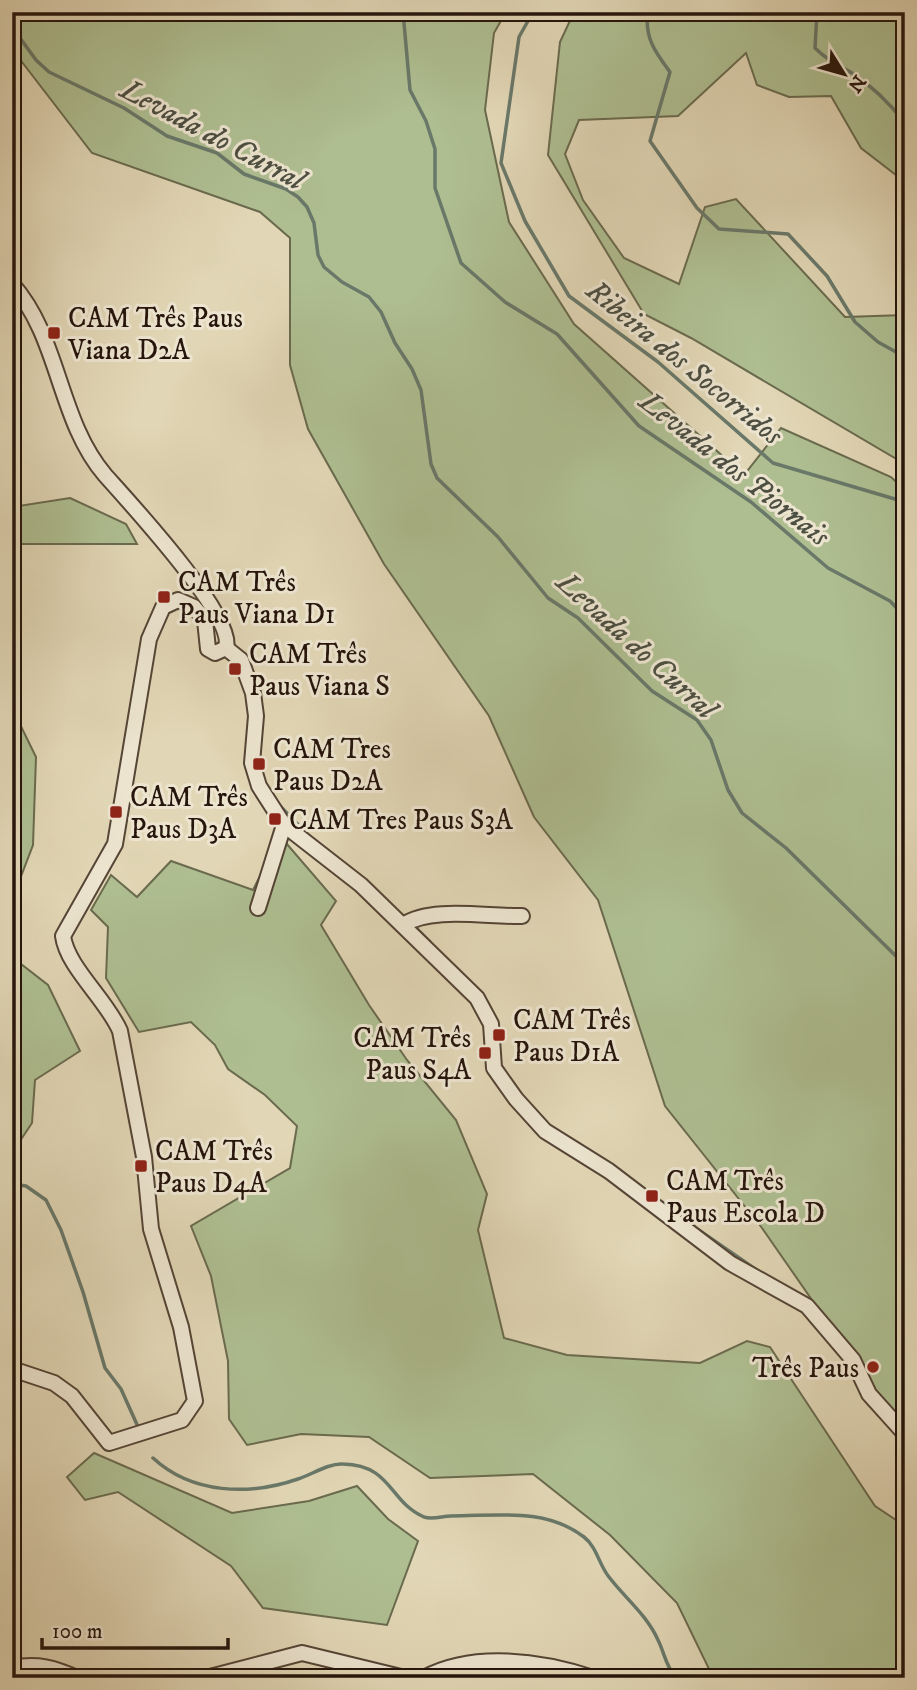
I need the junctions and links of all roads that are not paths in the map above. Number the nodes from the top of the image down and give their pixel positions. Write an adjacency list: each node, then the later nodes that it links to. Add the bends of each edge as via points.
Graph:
1 (12, 284): 2 (street, via 39,321 81,434 102,471 173,552 211,607 227,640)
2 (226, 648): 3 (street, via 241,660 253,693 254,776); 7 (street, via 219,653 208,649 205,620 185,602 173,601 160,612 149,639 115,844 63,936 68,952 120,1031 144,1157 151,1229 181,1327 195,1401 182,1420 110,1443 72,1395 54,1383)
3 (284, 825): 4 (street); 6 (street, via 361,885)
4 (258, 908)
5 (522, 916): 6 (street, via 430,914)
6 (402, 925): 8 (street, via 487,1011 494,1068 545,1131 609,1171 730,1263 807,1306 853,1360 869,1394)
7 (12, 1369)
8 (905, 1434)
9 (12, 1668): 10 (street, via 31,1664 51,1667)
10 (78, 1678)
11 (206, 1678): 12 (street, via 302,1653)
12 (405, 1678)
13 (424, 1678): 14 (street, via 438,1670 486,1662 556,1666)
14 (593, 1678)

